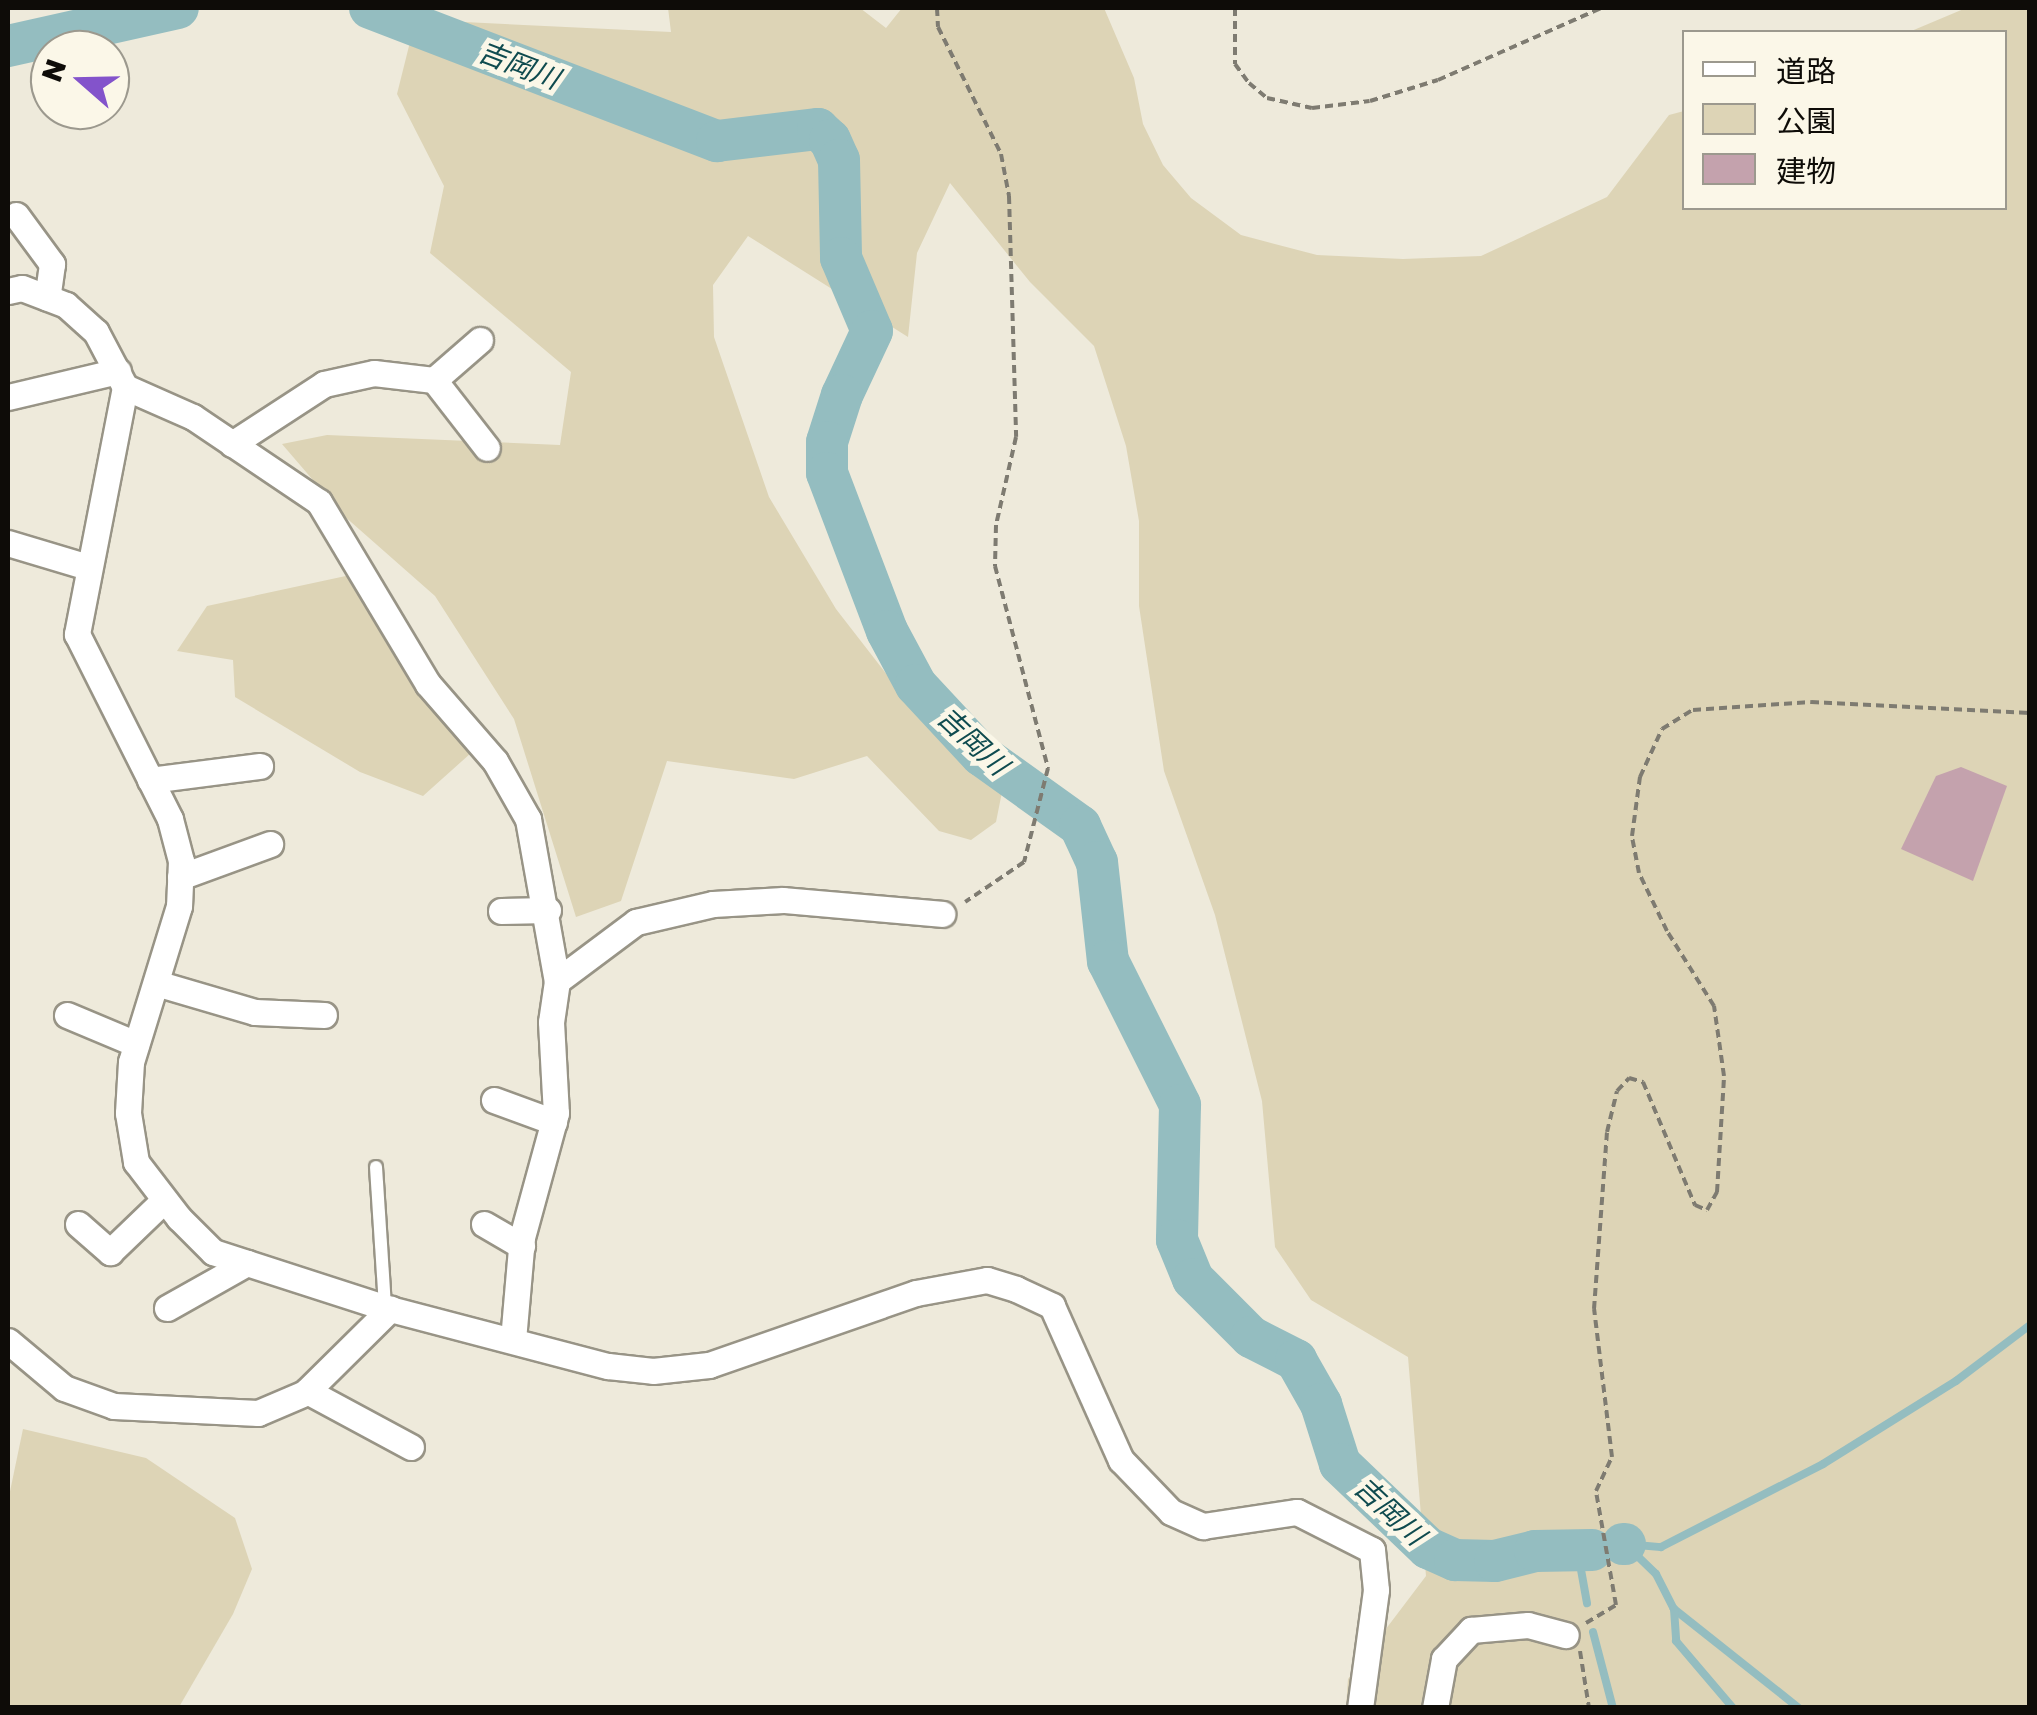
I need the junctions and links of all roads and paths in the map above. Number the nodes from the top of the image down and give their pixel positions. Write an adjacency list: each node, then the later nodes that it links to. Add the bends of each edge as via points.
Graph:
1 (937, 8): 22 (path, via 938,27 1001,154 1009,196 1016,438 996,524 994,566 1048,768 1024,862)
2 (1235, 8): 3 (path, via 1236,64 1250,83 1267,98 1312,108 1370,101 1438,80)
3 (1601, 8)
4 (16, 216): 6 (street, via 52,264)
5 (8, 290): 6 (street)
6 (48, 298): 8 (street, via 96,332)
7 (480, 340): 9 (street)
8 (122, 379): 10 (street); 11 (street); 14 (street)
9 (434, 380): 11 (street, via 374,373 324,384); 12 (street)
10 (8, 397)
11 (232, 444): 20 (street, via 319,502 428,684 495,761 528,819)
12 (487, 448)
13 (8, 543): 14 (street)
14 (88, 567): 17 (street, via 77,634)
15 (2030, 714): 42 (path, via 1811,702 1692,710 1662,729 1640,777 1632,836 1639,872 1667,932 1714,1006 1724,1076 1717,1192 1707,1210 1695,1205 1643,1082 1630,1078 1617,1091 1607,1132 1594,1309 1612,1457 1596,1491 1616,1605)
16 (260, 766): 17 (street)
17 (150, 780): 19 (street, via 170,819)
18 (270, 844): 19 (street)
19 (180, 878): 24 (street, via 180,906)
20 (548, 910): 21 (street); 23 (street)
21 (502, 911)
22 (942, 914): 23 (street, via 784,900 713,904 636,922)
23 (557, 981): 29 (street, via 551,1022)
24 (156, 983): 26 (street, via 255,1012); 27 (street)
25 (67, 1015): 27 (street)
26 (324, 1015)
27 (136, 1044): 31 (street, via 128,1113 136,1162)
28 (494, 1100): 29 (street)
29 (554, 1122): 34 (street)
30 (376, 1168): 37 (lane)
31 (163, 1201): 32 (street, via 110,1252); 35 (street, via 213,1252)
32 (78, 1224)
33 (484, 1224): 34 (street)
34 (522, 1246): 38 (street)
35 (247, 1262): 36 (street); 37 (street)
36 (168, 1308)
37 (388, 1308): 38 (street); 40 (street)
38 (512, 1339): 43 (street, via 608,1366 653,1371 709,1365 916,1293 987,1280 1016,1288 1052,1306 1121,1460 1171,1512 1203,1526 1296,1512 1372,1550 1376,1590)
39 (8, 1340): 40 (street, via 64,1388 114,1406 258,1413)
40 (308, 1391): 41 (street)
41 (411, 1447)
42 (1566, 1635): 44 (street, via 1528,1626 1471,1630 1444,1659); 45 (path, via 1585,1656)
43 (1360, 1708)
44 (1435, 1708)
45 (1589, 1708)

